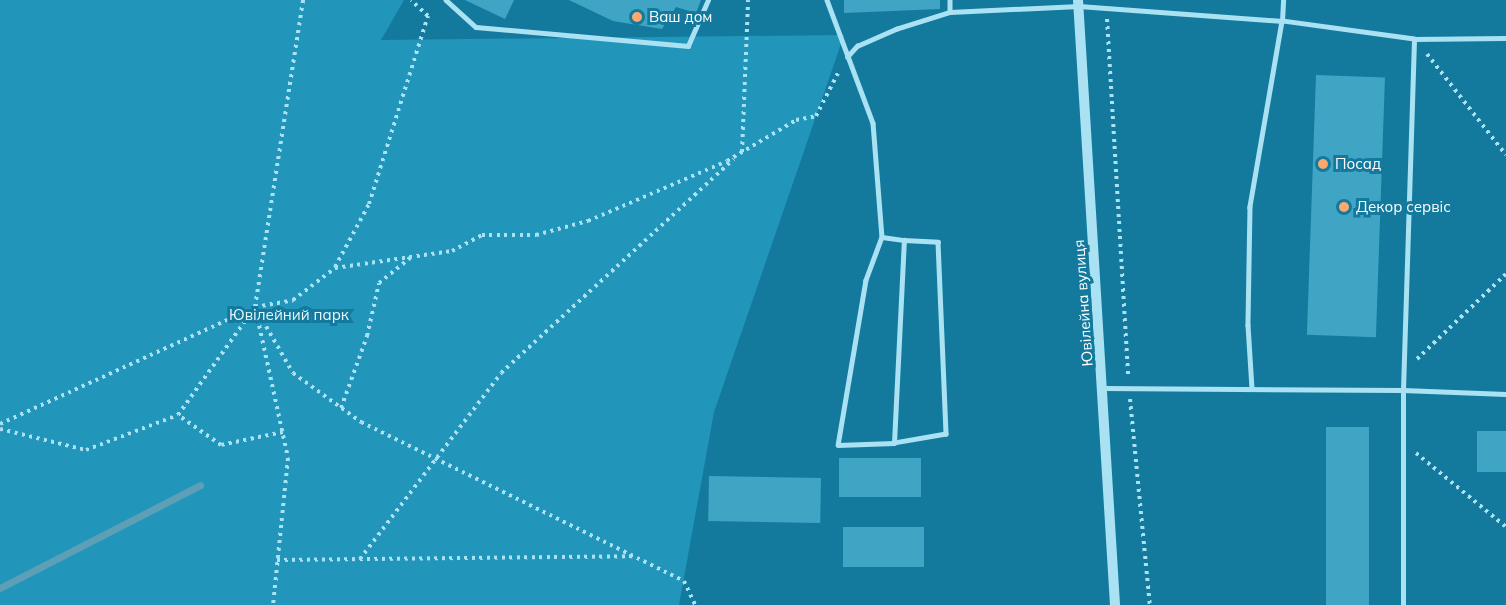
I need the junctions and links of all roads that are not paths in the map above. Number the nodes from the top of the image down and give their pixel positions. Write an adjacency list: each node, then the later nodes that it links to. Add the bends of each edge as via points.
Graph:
1 (447, 0): 2 (lane, via 476,27 688,46)
2 (708, 0)
3 (826, 0): 11 (lane)
4 (950, 0): 7 (lane)
5 (1282, 0): 8 (lane)
6 (1079, 3): 7 (lane); 8 (lane, via 1107,9); 14 (street, Ювілейна вулиця)
7 (950, 12): 11 (lane, via 857,46)
8 (1282, 21): 10 (lane); 15 (lane, via 1250,207 1247,303)
9 (1506, 38): 10 (lane)
10 (1414, 39): 16 (lane)
11 (847, 57): 12 (lane, via 873,123)
12 (882, 237): 13 (lane); 18 (lane, via 866,280 838,445)
13 (904, 240): 18 (lane); 18 (lane, via 938,242 946,434)
14 (1103, 388): 15 (lane); 19 (street, Ювілейна вулиця)
15 (1251, 388): 16 (lane)
16 (1403, 390): 17 (lane); 20 (lane)
17 (1506, 394)
18 (894, 443)
19 (1115, 605)
20 (1402, 605)

